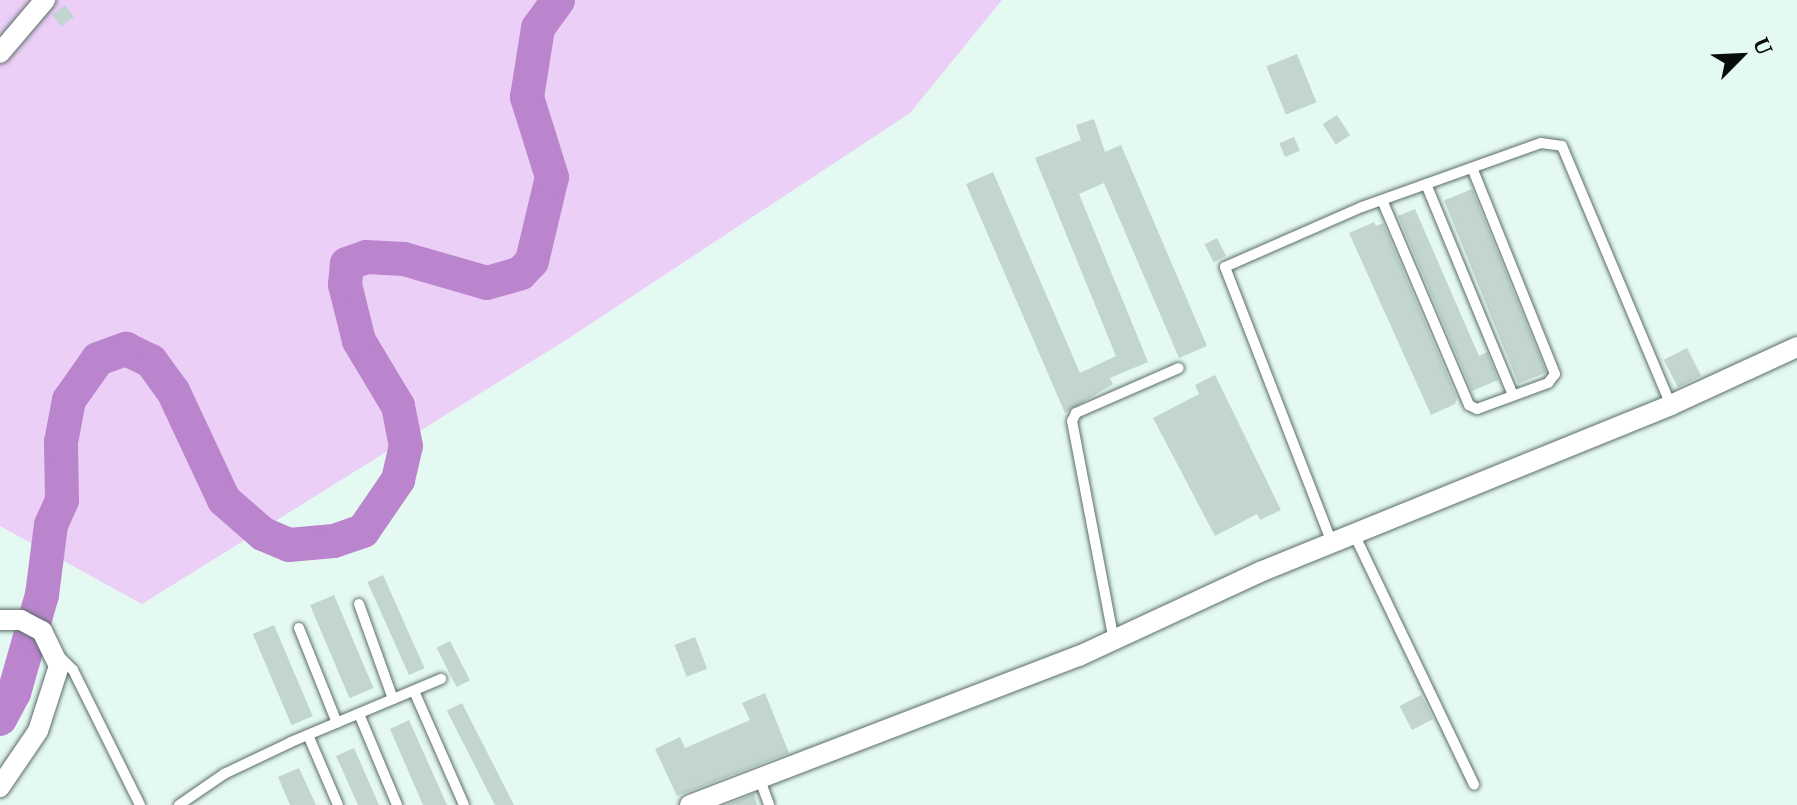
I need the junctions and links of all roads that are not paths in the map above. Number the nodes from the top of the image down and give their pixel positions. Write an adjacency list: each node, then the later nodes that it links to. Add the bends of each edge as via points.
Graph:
1 (45, 0): 2 (street)
2 (0, 53)
3 (1472, 168): 4 (lane); 8 (lane, via 1555,374 1548,383); 9 (lane, via 1541,143 1562,146)
4 (1426, 184): 5 (lane); 8 (lane)
5 (1382, 200): 8 (lane, via 1469,405 1477,409); 11 (lane, via 1225,267)
6 (1797, 347): 9 (street)
7 (1179, 368): 15 (lane, via 1076,413 1072,421)
8 (1513, 395)
9 (1671, 405): 10 (street)
10 (1354, 534): 11 (street); 24 (lane)
11 (1332, 543): 15 (street)
12 (359, 604): 19 (lane)
13 (10, 620): 16 (street, via 42,631)
14 (299, 628): 21 (lane)
15 (1114, 641): 23 (street)
16 (55, 651): 25 (street, via 55,688 42,720); 26 (lane, via 73,670)
17 (441, 679): 18 (lane)
18 (414, 691): 19 (lane); 30 (lane)
19 (393, 699): 20 (lane)
20 (359, 714): 21 (lane); 29 (lane)
21 (337, 723): 22 (lane)
22 (308, 735): 27 (lane, via 224,774); 28 (lane)
23 (759, 777): 31 (street); 32 (lane)
24 (1474, 785)
25 (0, 787)
26 (140, 805)
27 (179, 805)
28 (338, 805)
29 (397, 805)
30 (464, 805)
31 (690, 805)
32 (769, 805)

